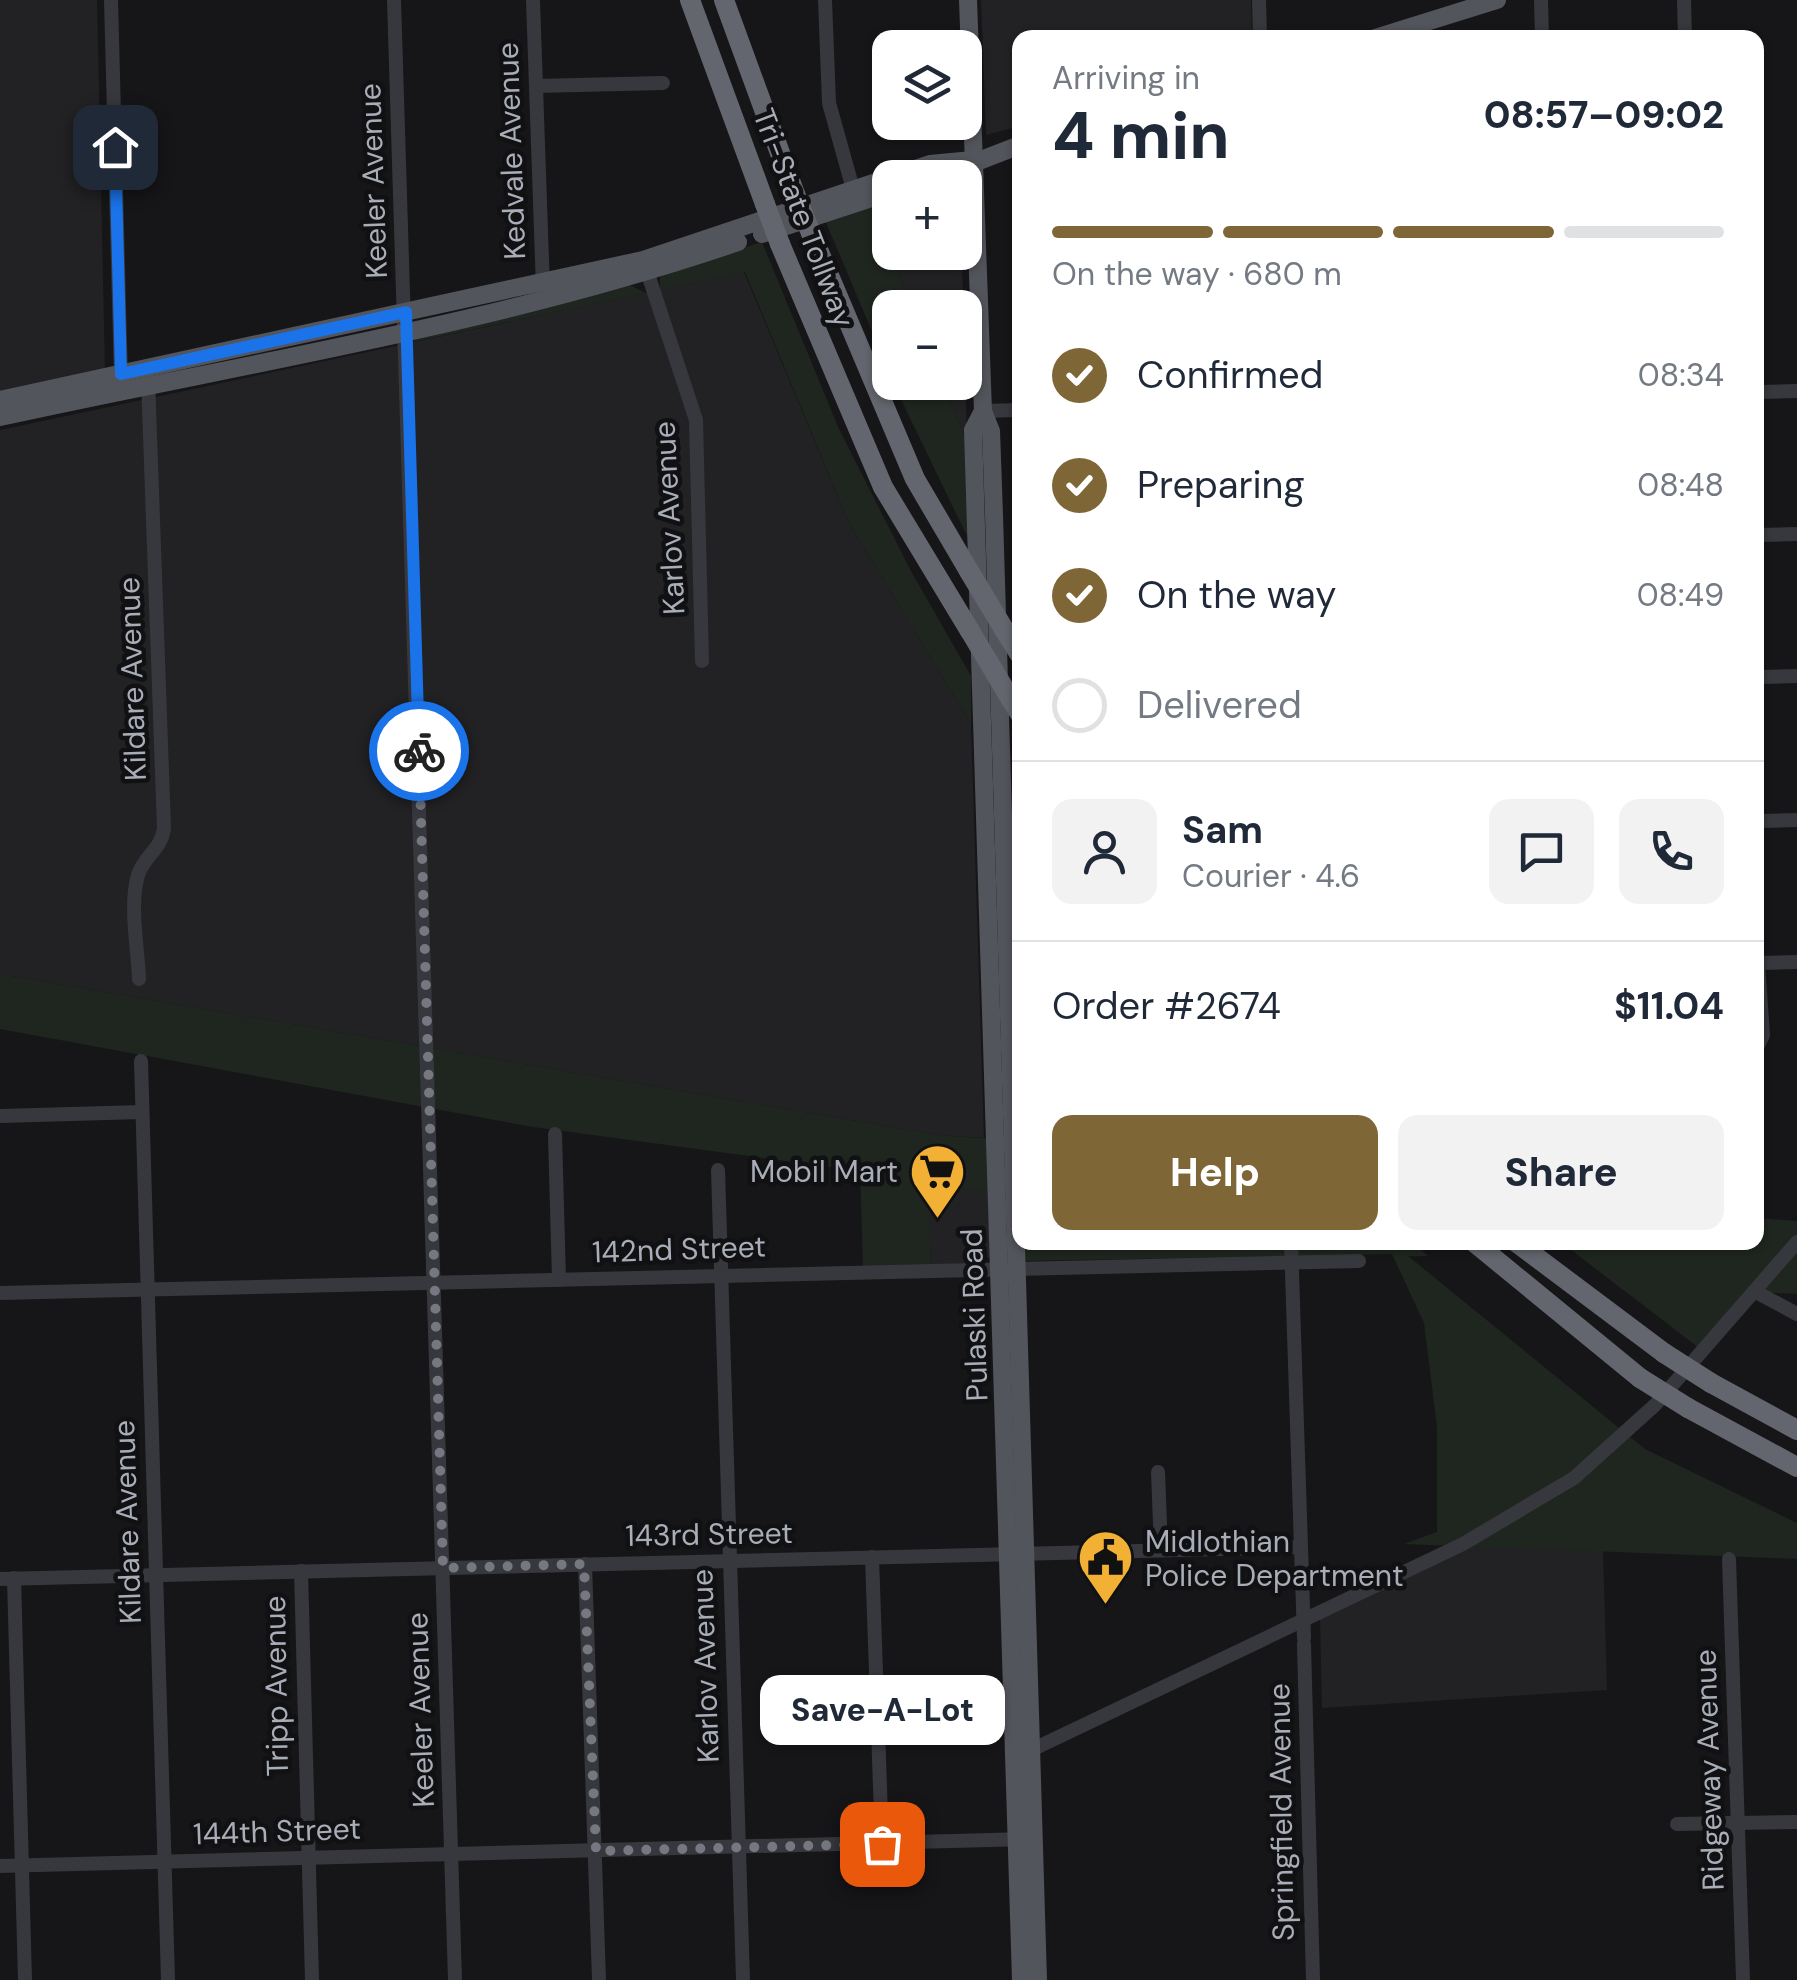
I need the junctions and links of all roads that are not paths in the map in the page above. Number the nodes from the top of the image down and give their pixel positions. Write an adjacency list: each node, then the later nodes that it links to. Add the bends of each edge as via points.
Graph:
1 (110, 0): 28 (street)
2 (394, 0): 26 (street, Keeler Avenue)
3 (533, 0): 17 (street, Kedvale Avenue)
4 (690, 0): 41 (highway, Tri-State Tollway, bridge, via 780,244 884,487)
5 (724, 0): 37 (highway, Tri-State Tollway, bridge, via 795,194 915,479)
6 (825, 0): 21 (street, via 829,103)
7 (968, 0): 19 (main road, Pulaski Road)
8 (1259, 0): 12 (street)
9 (1497, 0): 13 (main road)
10 (1540, 0): 14 (street)
11 (1684, 0): 15 (street)
12 (1260, 30)
13 (1410, 30)
14 (1542, 30)
15 (1685, 30)
16 (663, 83): 17 (street)
17 (536, 86): 25 (street, Kedvale Avenue)
18 (1012, 148): 19 (main road)
19 (973, 160)
20 (872, 184): 21 (main road)
21 (853, 190): 23 (main road)
22 (872, 198): 23 (main road)
23 (645, 267): 25 (main road); 38 (street, Karlov Avenue, via 696,420)
24 (977, 270): 33 (main road, Pulaski Road)
25 (543, 291): 26 (main road)
26 (406, 320): 27 (main road); 63 (street, Keeler Avenue)
27 (148, 377): 28 (main road); 47 (street, Kildare Avenue, via 164,828 163,843 137,878)
28 (122, 382): 31 (main road); 34 (main road)
29 (1797, 391): 30 (street)
30 (1764, 392)
31 (0, 400)
32 (1012, 410): 33 (street)
33 (982, 411): 44 (main road, Pulaski Road, via 992,448); 60 (main road, Pulaski Road, via 974,430)
34 (0, 418)
35 (1797, 534): 36 (street)
36 (1764, 535)
37 (1012, 643)
38 (702, 661)
39 (1797, 676): 40 (street)
40 (1764, 678)
41 (1012, 701)
42 (1764, 820): 43 (street)
43 (1797, 820)
44 (1012, 933)
45 (1797, 962): 46 (street)
46 (1764, 963)
47 (139, 980)
48 (141, 1062): 50 (street, Kildare Avenue)
49 (1012, 1064): 60 (main road, Pulaski Road)
50 (142, 1112): 51 (street); 64 (street, Kildare Avenue)
51 (0, 1116)
52 (555, 1134): 62 (street)
53 (718, 1170): 61 (street, Karlov Avenue)
54 (1797, 1242): 66 (street)
55 (1291, 1250): 59 (street, Springfield Avenue)
56 (1484, 1250): 69 (highway, bridge, via 1640,1378)
57 (1527, 1250): 68 (highway, bridge, via 1664,1353)
58 (1359, 1261): 59 (street, 142nd Street)
59 (1292, 1262): 60 (street, 142nd Street); 71 (street, Springfield Avenue)
60 (1007, 1269): 61 (street, 142nd Street); 73 (main road, Pulaski Road)
61 (721, 1276): 62 (street, 142nd Street); 76 (street, Karlov Avenue)
62 (559, 1280): 63 (street, 142nd Street)
63 (435, 1282): 64 (street, 142nd Street); 78 (street, Keeler Avenue)
64 (148, 1288): 65 (street, 142nd Street); 80 (street, Kildare Avenue)
65 (0, 1292)
66 (1756, 1292): 67 (street); 82 (street, via 1654,1405 1574,1478 1463,1544)
67 (1797, 1314)
68 (1797, 1430)
69 (1797, 1467)
70 (1158, 1472): 72 (street)
71 (1300, 1546): 72 (street, 143rd Street); 82 (street, Springfield Avenue)
72 (1161, 1550): 73 (street, 143rd Street)
73 (1017, 1552): 74 (street, 143rd Street); 83 (main road, Pulaski Road); 84 (main road, Pulaski Road)
74 (872, 1557): 76 (street, 143rd Street); 89 (street)
75 (1729, 1558): 87 (street, Ridgeway Avenue)
76 (730, 1561): 77 (street, 143rd Street); 90 (street, Karlov Avenue)
77 (584, 1564): 78 (street, 143rd Street); 91 (street)
78 (443, 1568): 79 (street, 143rd Street); 92 (street, Keeler Avenue)
79 (301, 1572): 80 (street, 143rd Street); 93 (street, Tripp Avenue)
80 (156, 1575): 81 (street, 143rd Street); 94 (street, Kildare Avenue)
81 (7, 1579): 95 (street)
82 (1304, 1622): 83 (street); 105 (street, Springfield Avenue)
83 (1033, 1750): 84 (street); 88 (main road, Pulaski Road)
84 (1014, 1757): 88 (main road, Pulaski Road)
85 (1797, 1822): 87 (street)
86 (1677, 1824): 87 (street)
87 (1738, 1824): 106 (street, Ridgeway Avenue)
88 (1025, 1839): 89 (street, 144th Street); 103 (main road, Pulaski Road); 104 (main road, Pulaski Road)
89 (882, 1844): 90 (street, 144th Street)
90 (738, 1848): 91 (street, 144th Street); 102 (street, Karlov Avenue)
91 (596, 1851): 92 (street, 144th Street); 101 (street)
92 (451, 1853): 93 (street, 144th Street); 100 (street, Keeler Avenue)
93 (308, 1858): 94 (street, 144th Street); 99 (street, Tripp Avenue)
94 (165, 1862): 95 (street, 144th Street); 98 (street, Kildare Avenue)
95 (22, 1865): 96 (street, 144th Street); 97 (street)
96 (0, 1866)
97 (25, 1980)
98 (168, 1980)
99 (312, 1980)
100 (456, 1980)
101 (599, 1980)
102 (742, 1980)
103 (1021, 1980)
104 (1038, 1980)
105 (1313, 1980)
106 (1743, 1980)

